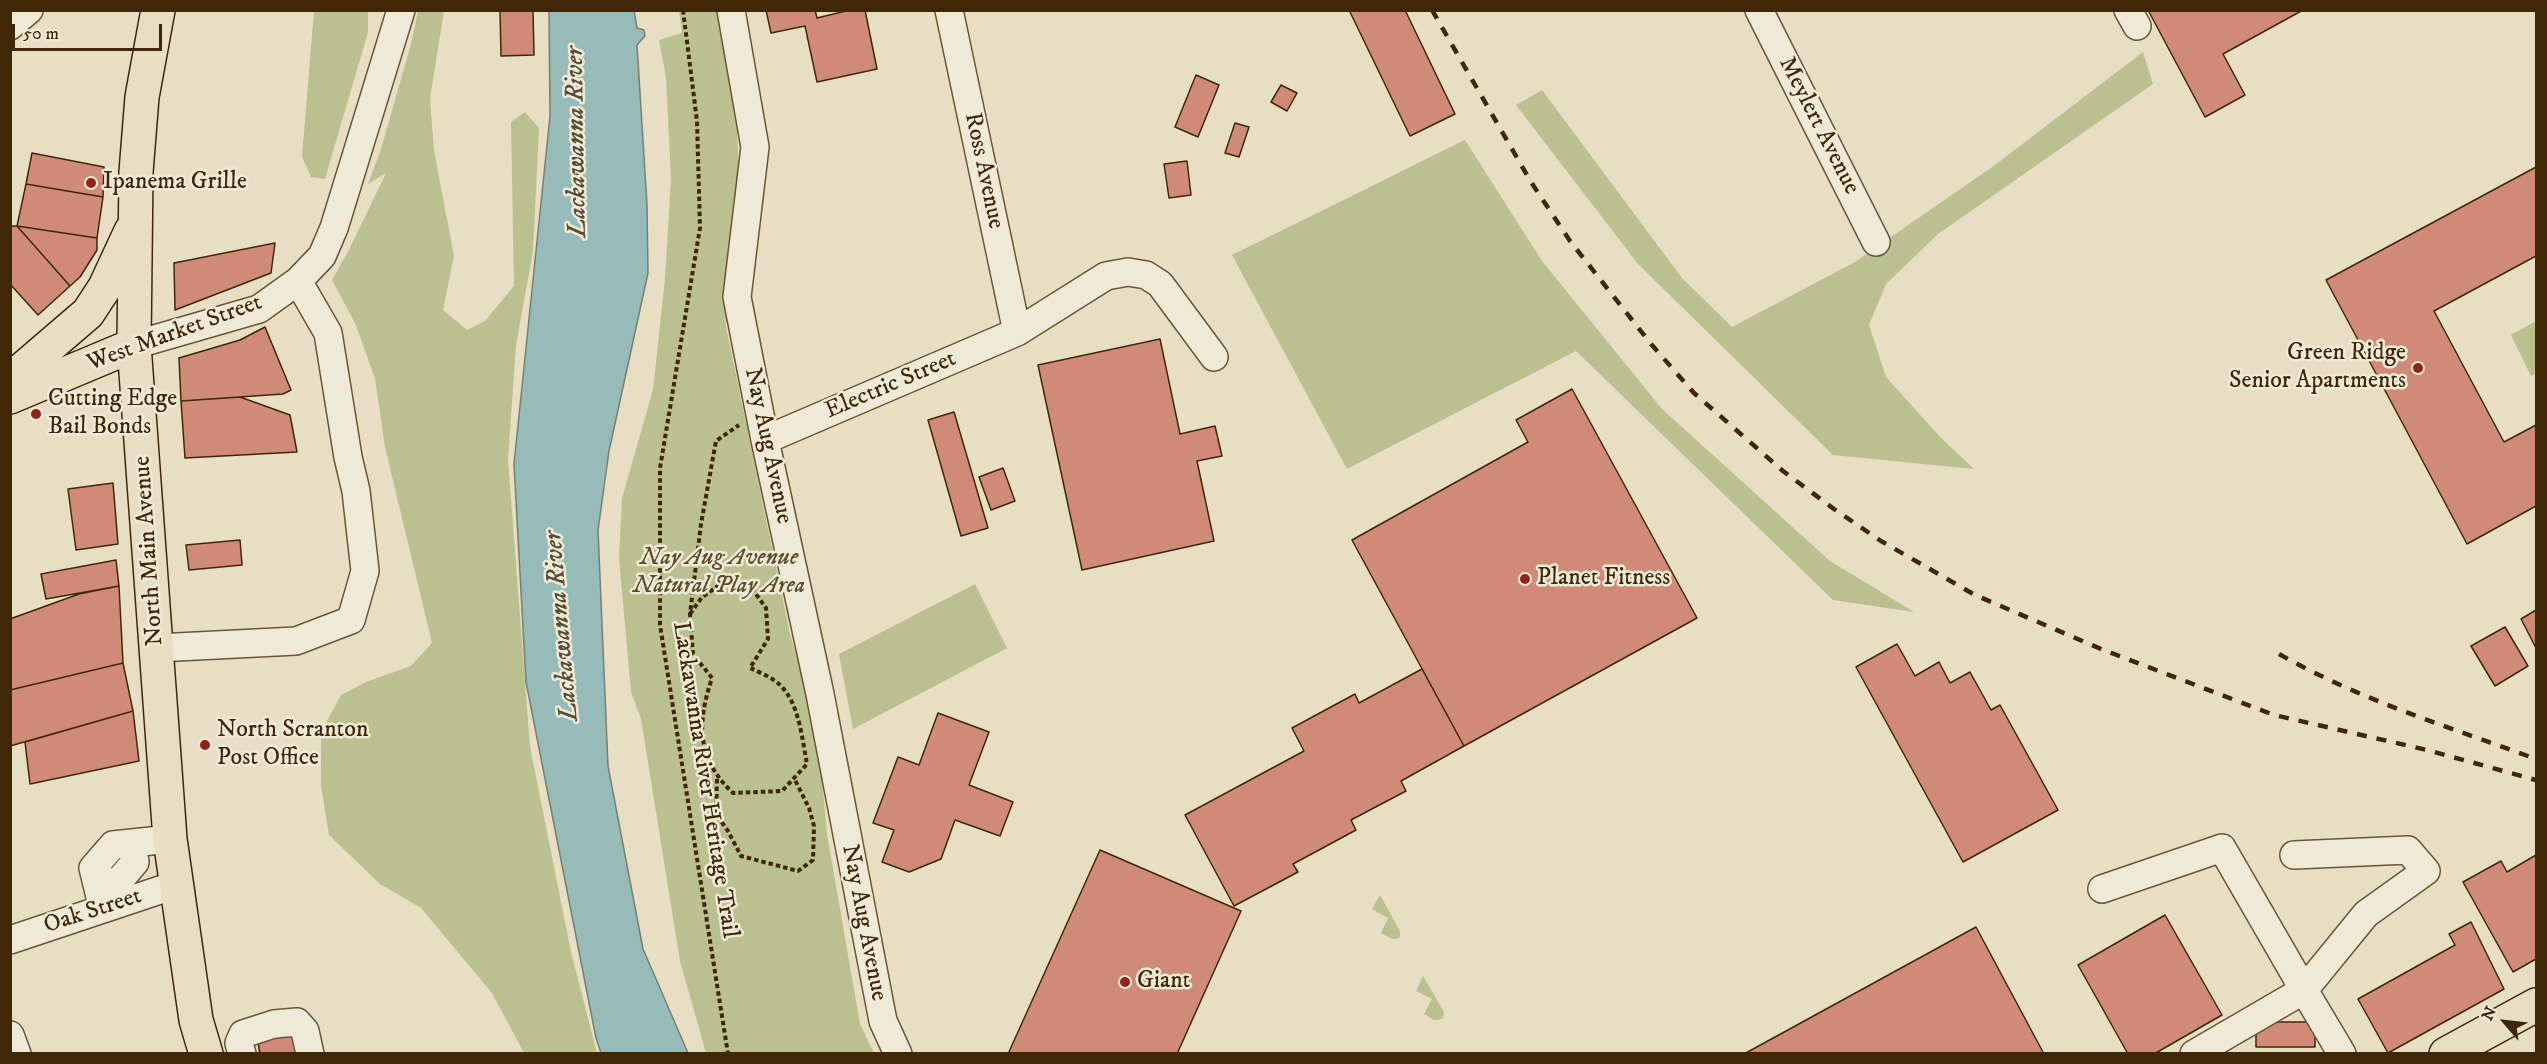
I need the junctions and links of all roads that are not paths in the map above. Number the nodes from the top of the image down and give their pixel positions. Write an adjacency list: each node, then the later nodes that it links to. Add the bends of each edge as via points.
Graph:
1 (158, 10): 6 (main road, North Main Avenue, via 142,97)
2 (401, 10): 8 (street, West Market Street, via 334,228 322,256)
3 (731, 10): 14 (street, Nay Aug Avenue, via 755,147 737,297)
4 (949, 10): 9 (street, Ross Avenue)
5 (1759, 10): 7 (street, Meylert Avenue)
6 (136, 221): 10 (main road, North Main Avenue); 12 (main road, via 88,313)
7 (1876, 242)
8 (298, 281): 10 (street, West Market Street, via 259,309); 15 (street, via 328,333 356,492 365,571 351,620 296,641)
9 (1017, 332): 11 (street, Electric Street, via 1106,276 1128,272 1146,275 1160,284); 14 (street, Electric Street)
10 (134, 345): 13 (main road, West Market Street); 15 (main road, North Main Avenue)
11 (1214, 357)
12 (10, 380)
13 (10, 397)
14 (765, 440): 31 (street, Nay Aug Avenue, via 820,694 883,1021)
15 (158, 648): 16 (main road, North Main Avenue)
16 (170, 838): 18 (main road, North Main Avenue); 20 (street, via 113,845 93,868)
17 (2294, 855): 22 (street, via 2408,850 2426,872 2366,914)
18 (175, 885): 20 (street, Oak Street); 29 (main road, North Main Avenue, via 196,1020)
19 (2102, 889): 22 (street, via 2222,849)
20 (100, 897): 21 (street, Oak Street)
21 (10, 940)
22 (2304, 990): 25 (street); 27 (street)
23 (2536, 1005): 33 (main road)
24 (10, 1035): 28 (street)
25 (2223, 1046): 32 (street)
26 (241, 1048): 30 (street, via 243,1034 274,1024 297,1022 305,1031)
27 (2336, 1051)
28 (17, 1053)
29 (206, 1053)
30 (310, 1053)
31 (898, 1053)
32 (2194, 1053)
33 (2446, 1053)

